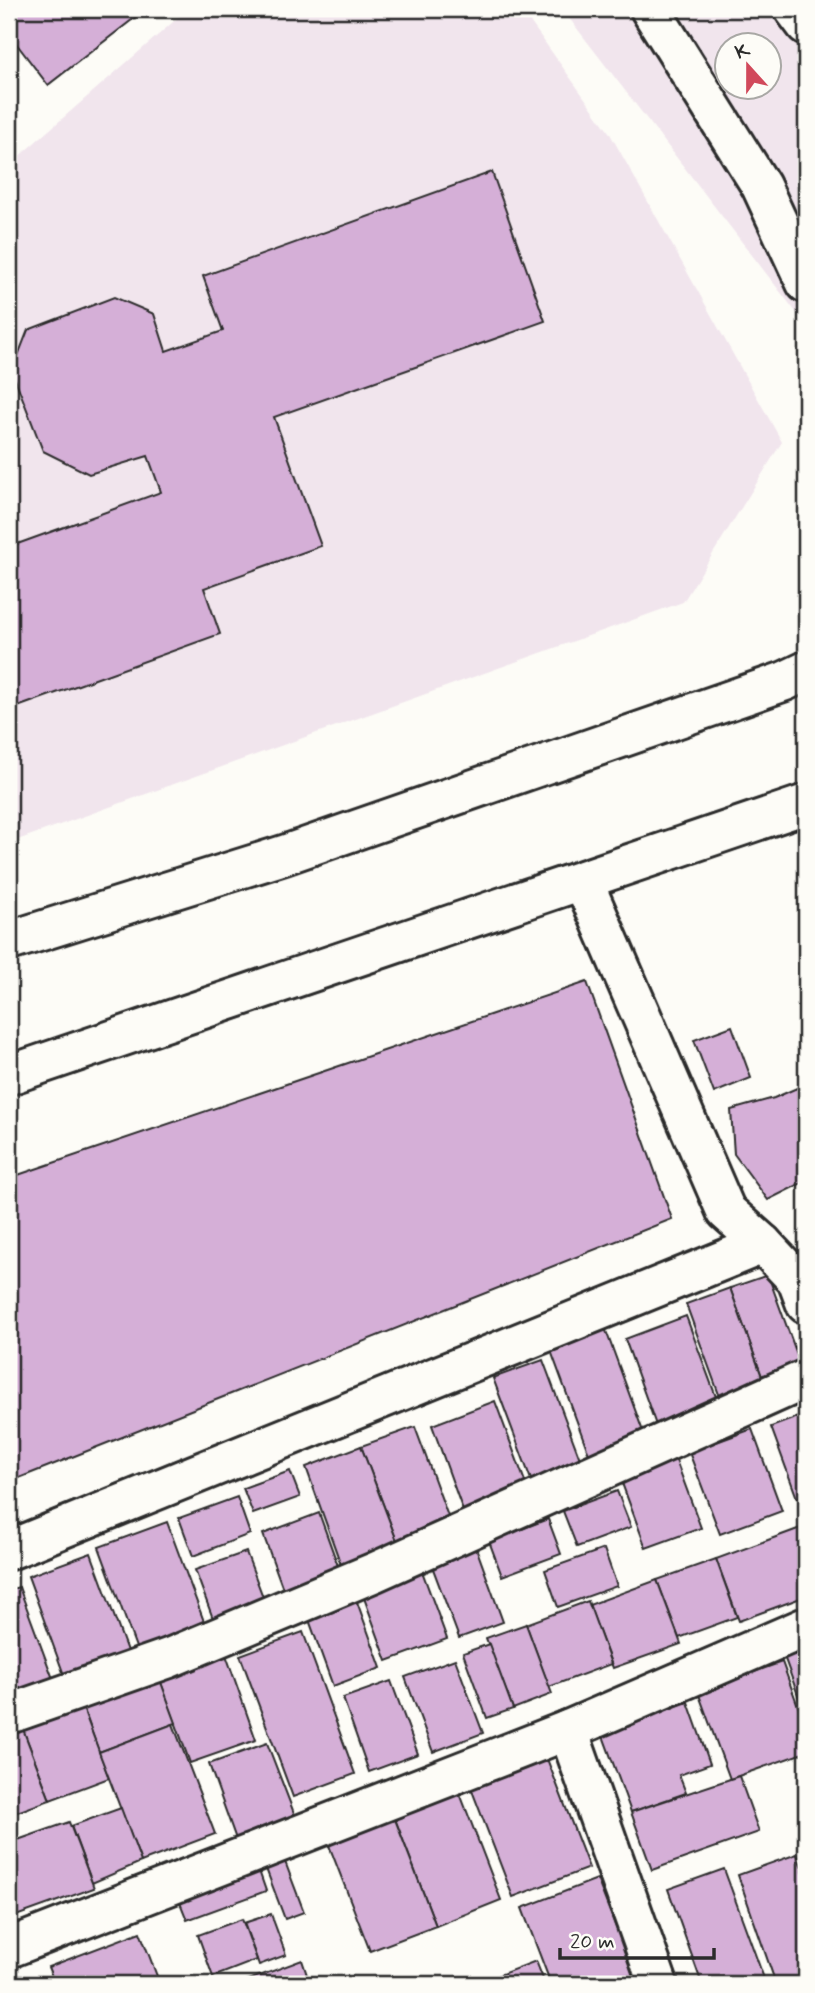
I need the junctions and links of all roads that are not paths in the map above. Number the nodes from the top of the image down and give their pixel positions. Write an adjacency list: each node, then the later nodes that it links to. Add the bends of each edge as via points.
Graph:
1 (650, 9): 4 (street, via 761,186)
2 (794, 9): 3 (street)
3 (806, 24)
4 (806, 283)
5 (806, 671): 8 (street, via 284,855)
6 (806, 804): 7 (street)
7 (583, 881): 9 (street); 10 (street, via 726,1211)
8 (9, 941)
9 (9, 1075)
10 (763, 1244): 11 (street); 13 (street)
11 (803, 1287)
12 (806, 1380): 15 (street, via 376,1572 169,1658)
13 (9, 1550)
14 (806, 1627): 16 (street)
15 (9, 1714)
16 (568, 1730): 17 (street); 18 (street)
17 (9, 1948)
18 (658, 1984)

